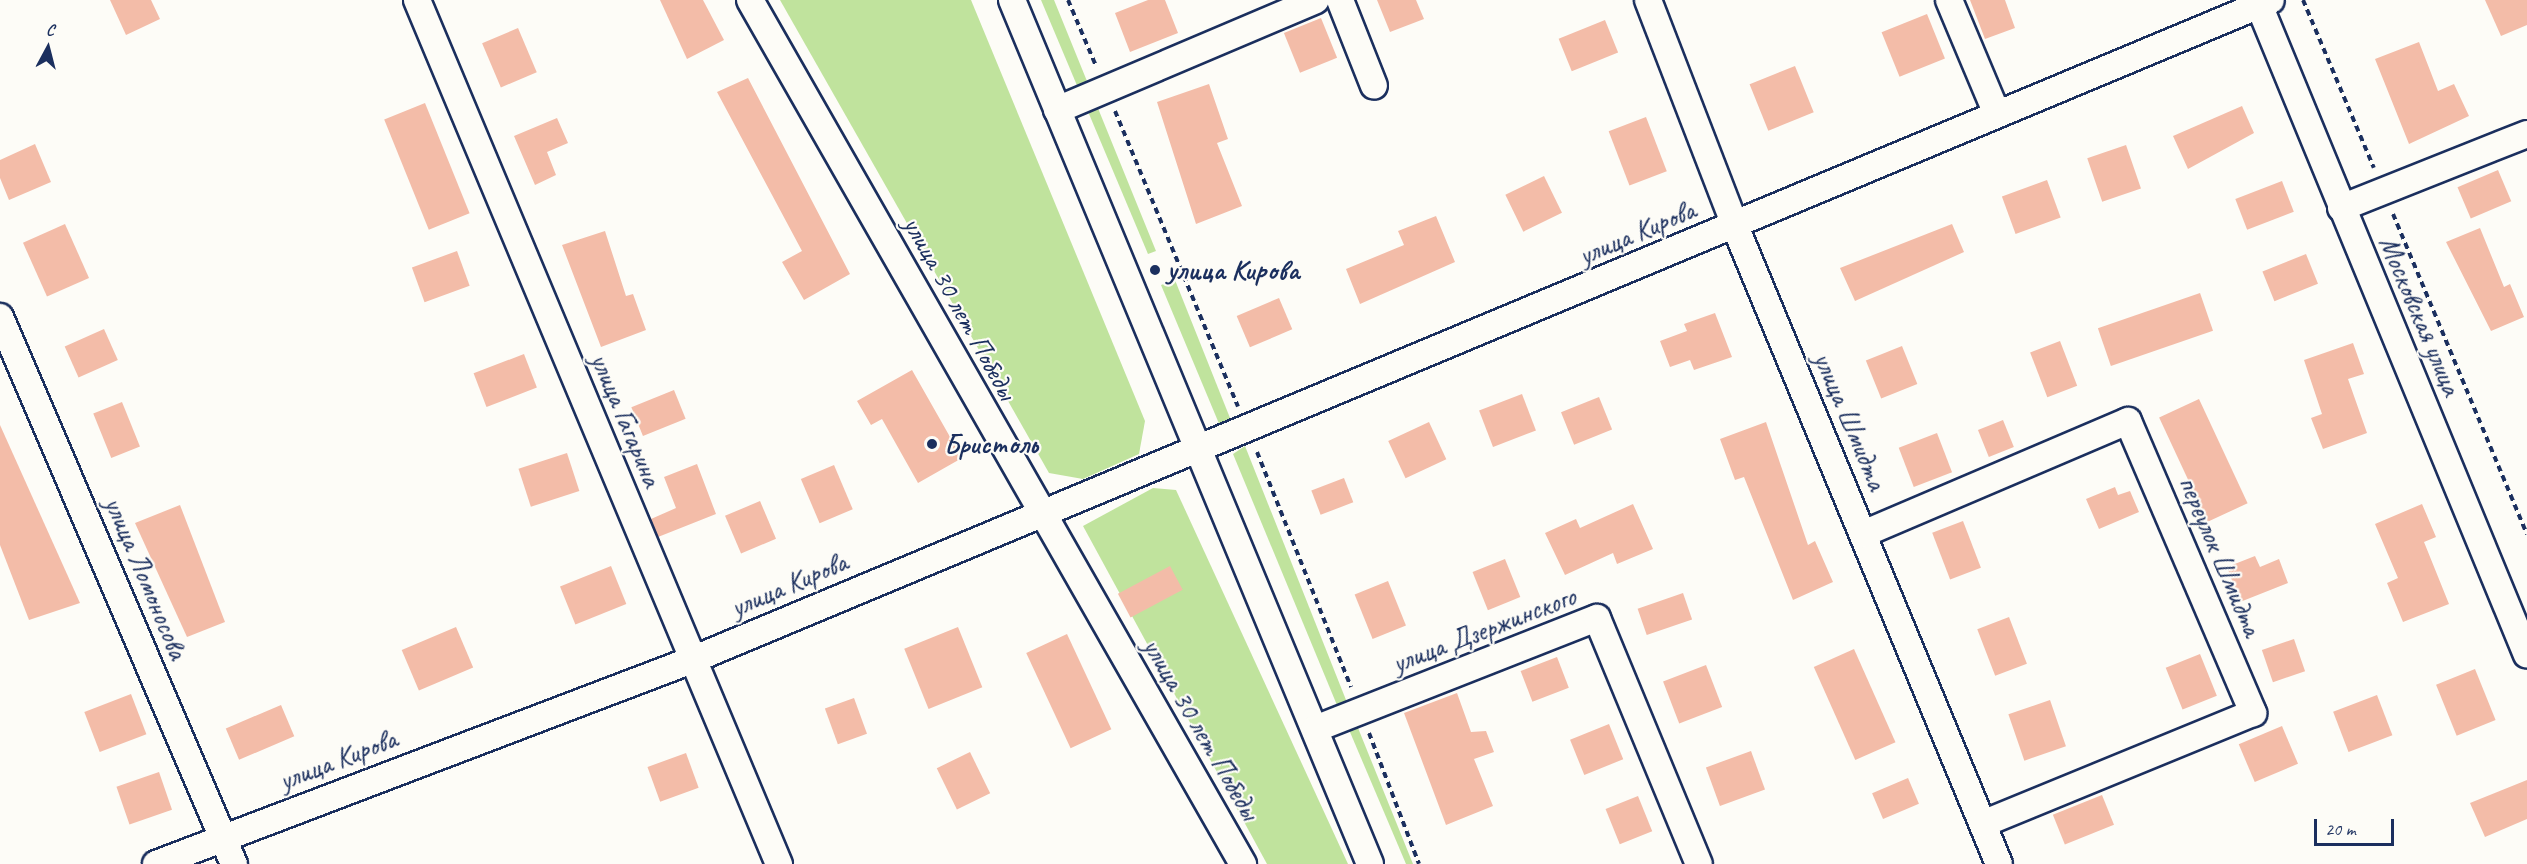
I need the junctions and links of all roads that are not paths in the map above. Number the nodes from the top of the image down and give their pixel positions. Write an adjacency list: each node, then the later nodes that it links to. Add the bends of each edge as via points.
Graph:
1 (417, 0): 20 (street, улица Гагарина)
2 (750, 0): 17 (street, улица 30 лет Победы)
3 (1011, 0): 10 (street)
4 (1316, 0): 10 (street)
5 (1340, 0): 9 (street)
6 (1648, 0): 14 (street, улица Шмидта)
7 (1949, 0): 11 (street)
8 (2262, 2): 11 (street, улица Кирова); 13 (street, Московская улица)
9 (1374, 86)
10 (1057, 110): 16 (street)
11 (1997, 114): 14 (street, улица Кирова)
12 (2527, 134): 13 (street)
13 (2341, 208): 19 (street, Московская улица)
14 (1735, 226): 16 (street, улица Кирова); 18 (street, улица Шмидта)
15 (0, 317): 23 (street, улица Ломоносова)
16 (1198, 449): 17 (street, улица Кирова); 21 (street)
17 (1040, 513): 20 (street, улица Кирова); 27 (street, улица 30 лет Победы)
18 (1863, 534): 22 (street, улица Шмидта); 22 (street, переулок Шмидта, via 2128,421 2253,713)
19 (2527, 655)
20 (692, 660): 23 (street, улица Кирова); 26 (street, улица Гагарина)
21 (1315, 729): 28 (street); 29 (street, улица Дзержинского, via 1597,618)
22 (1983, 824): 30 (street, улица Шмидта)
23 (223, 837): 24 (street, улица Кирова); 25 (street, улица Ломоносова)
24 (156, 864)
25 (234, 864)
26 (778, 864)
27 (1243, 864)
28 (1370, 864)
29 (1699, 864)
30 (1999, 864)

